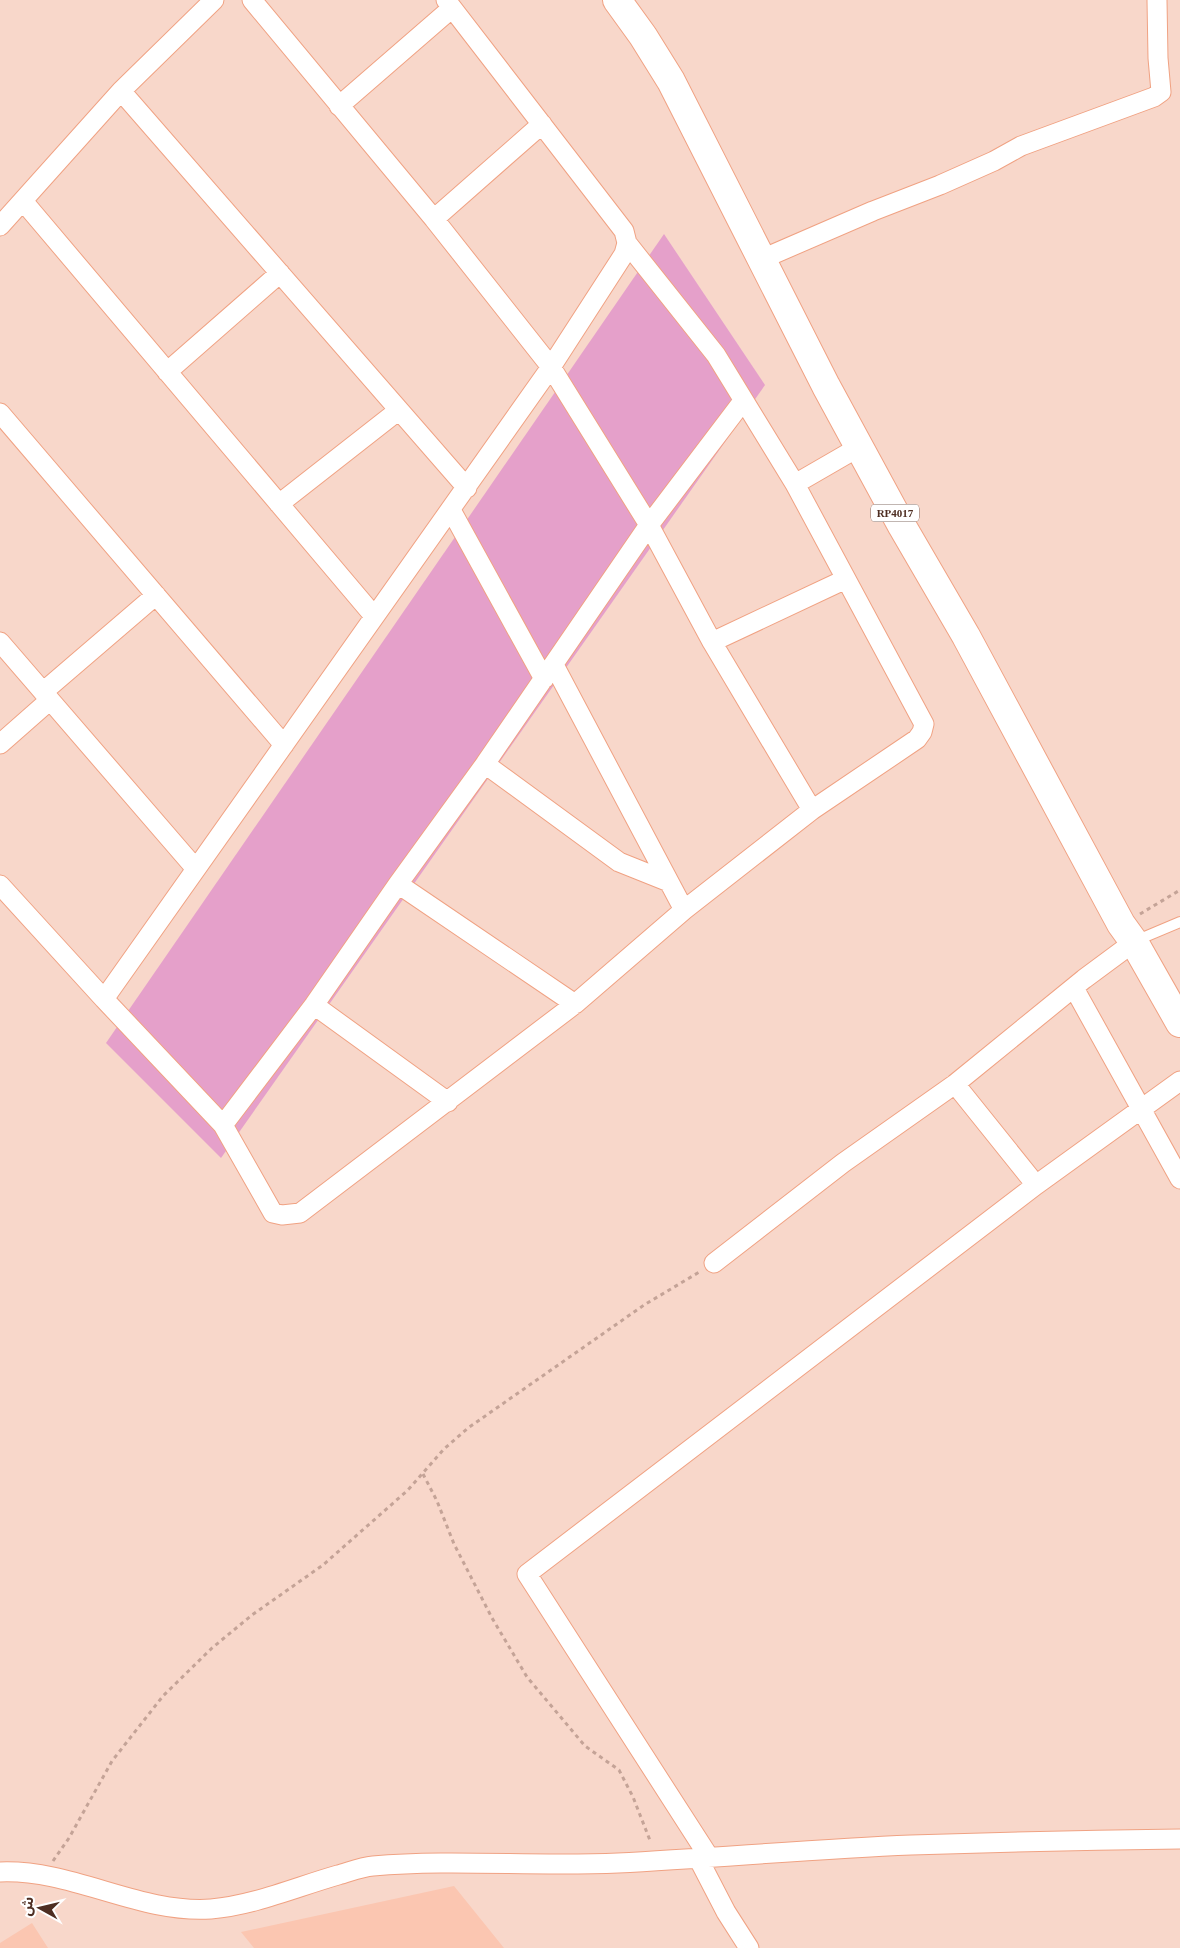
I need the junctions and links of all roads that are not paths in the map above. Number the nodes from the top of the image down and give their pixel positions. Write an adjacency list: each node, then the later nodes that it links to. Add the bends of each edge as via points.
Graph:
1 (214, 0): 6 (street)
2 (252, 0): 7 (street)
3 (616, 0): 13 (main road, RP4017, via 671,81)
4 (1158, 0): 13 (street, via 1158,58 1162,84 1161,92 1154,97 1022,146 949,181)
5 (449, 4): 7 (street); 8 (street)
6 (121, 91): 9 (street); 14 (street)
7 (339, 106): 10 (street)
8 (542, 124): 10 (street); 12 (street, via 624,231)
9 (23, 201): 11 (street); 16 (street)
10 (434, 219): 15 (street)
11 (0, 226)
12 (627, 243): 15 (street, via 624,254); 17 (street, via 716,355)
13 (762, 259): 20 (main road, RP4017)
14 (280, 274): 16 (street); 18 (street)
15 (551, 367): 22 (street); 25 (street)
16 (167, 372): 23 (street)
17 (744, 401): 21 (street); 25 (street)
18 (399, 410): 22 (street); 23 (street)
19 (0, 413): 27 (street)
20 (859, 447): 21 (street); 43 (main road, RP4017)
21 (796, 484): 26 (street)
22 (467, 488): 24 (street)
23 (279, 504): 28 (street)
24 (451, 510): 28 (street); 31 (street)
25 (649, 525): 30 (street); 31 (street)
26 (846, 579): 30 (street); 36 (street, via 924,724 917,739)
27 (156, 595): 32 (street); 34 (street)
28 (374, 616): 34 (street)
29 (0, 642): 32 (street)
30 (712, 642): 36 (street)
31 (549, 672): 35 (street); 38 (street)
32 (46, 696): 33 (street); 37 (street)
33 (0, 744)
34 (284, 745): 37 (street)
35 (485, 764): 38 (street, via 619,862); 39 (street)
36 (812, 810): 41 (street)
37 (196, 869): 45 (street)
38 (669, 882): 41 (street)
39 (398, 884): 46 (street); 47 (street)
40 (0, 885): 45 (street)
41 (684, 910): 46 (street)
42 (1178, 926): 43 (lane)
43 (1128, 933): 44 (street); 48 (main road, RP4017)
44 (1074, 988): 50 (street); 52 (street)
45 (104, 999): 53 (street)
46 (575, 1004): 51 (street)
47 (314, 1006): 51 (street); 53 (street)
48 (1180, 1022)
49 (1180, 1081): 52 (street)
50 (955, 1084): 55 (street); 56 (street, via 843,1163)
51 (448, 1102): 53 (street, via 306,1209 291,1215 273,1212)
52 (1141, 1109): 54 (street); 55 (street)
53 (223, 1126)
54 (1180, 1179)
55 (1036, 1186): 58 (street, via 527,1574)
56 (714, 1263)
57 (1180, 1839): 58 (street, via 910,1845)
58 (704, 1857): 59 (street, via 510,1865 369,1866 260,1901 211,1909 176,1908 44,1875); 60 (street, via 716,1894)
59 (0, 1872)
60 (749, 1948)

